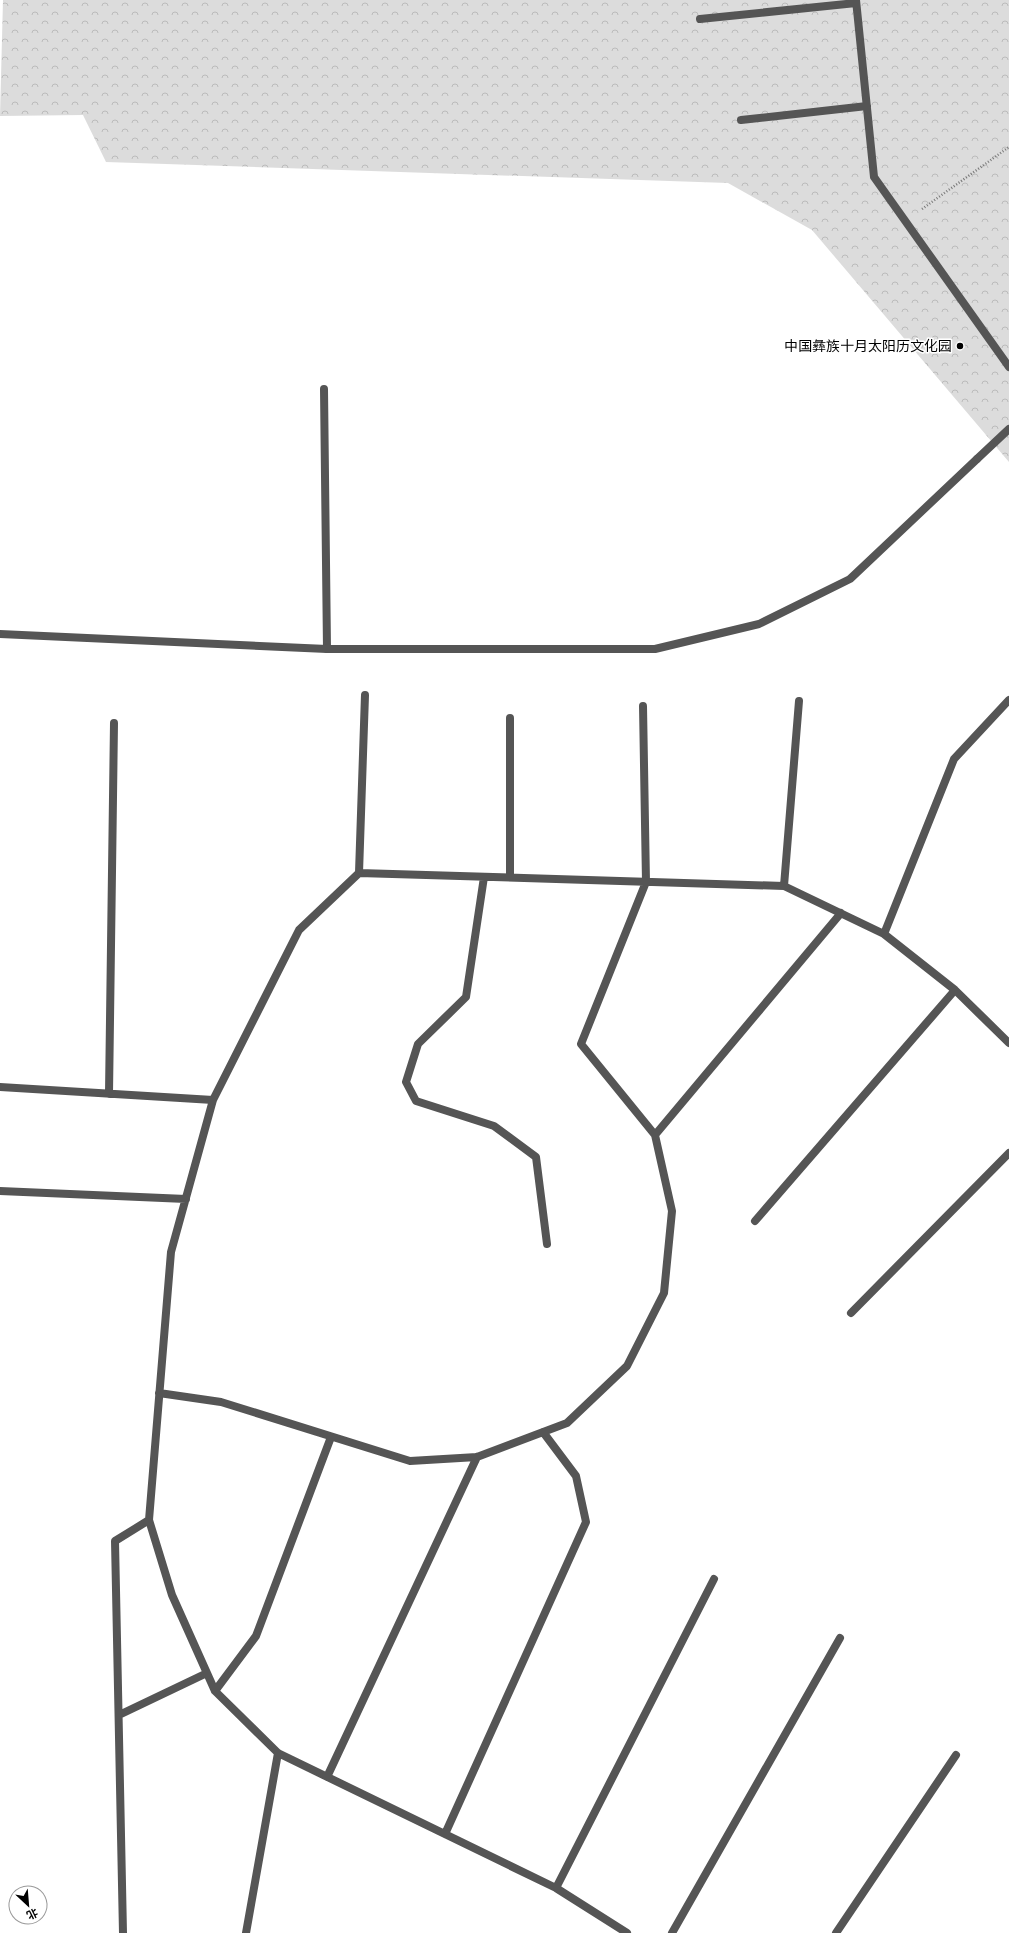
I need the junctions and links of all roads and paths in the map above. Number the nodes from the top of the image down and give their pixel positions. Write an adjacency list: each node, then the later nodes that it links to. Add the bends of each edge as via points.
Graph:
1 (856, 1): 2 (street); 3 (street)
2 (700, 19)
3 (867, 106): 4 (street); 6 (street, via 874,177)
4 (741, 120)
5 (1009, 147): 6 (path)
6 (905, 221): 7 (street)
7 (1009, 367)
8 (324, 389): 11 (street)
9 (1009, 429): 11 (street, via 850,579 759,624 655,649)
10 (0, 634): 11 (street)
11 (327, 649)
12 (365, 696): 18 (street)
13 (1009, 700): 24 (street, via 954,759)
14 (799, 702): 22 (street)
15 (643, 706): 21 (street)
16 (510, 718): 20 (street)
17 (114, 724): 28 (street)
18 (359, 873): 19 (street); 29 (street, via 299,930)
19 (484, 877): 20 (street); 35 (street, via 466,997 418,1044 406,1082 416,1101 494,1126 536,1157)
20 (510, 877): 21 (street)
21 (646, 882): 22 (street); 30 (street, via 581,1044)
22 (784, 886): 23 (street)
23 (842, 913): 24 (street); 30 (street)
24 (884, 934): 25 (street)
25 (955, 990): 26 (street); 34 (street)
26 (1009, 1043)
27 (0, 1087): 28 (street)
28 (109, 1094): 29 (street)
29 (213, 1100): 33 (street)
30 (655, 1136): 38 (street, via 672,1211 664,1293 627,1366 567,1423)
31 (1009, 1153): 36 (street)
32 (0, 1191): 33 (street)
33 (186, 1199): 37 (street, via 171,1252)
34 (755, 1221)
35 (547, 1244)
36 (851, 1314)
37 (159, 1394): 39 (street, via 221,1402); 41 (street)
38 (543, 1432): 40 (street); 50 (street, via 576,1476 586,1522)
39 (331, 1437): 40 (street, via 410,1461); 45 (street, via 256,1636)
40 (477, 1457): 49 (street)
41 (149, 1520): 44 (street, via 172,1595); 46 (street, via 115,1541)
42 (714, 1578): 51 (street)
43 (840, 1638): 55 (street)
44 (207, 1673): 45 (street); 46 (street)
45 (215, 1692): 47 (street)
46 (119, 1715): 52 (street)
47 (278, 1753): 49 (street); 53 (street)
48 (956, 1756): 56 (street)
49 (327, 1777): 50 (street)
50 (445, 1834): 51 (street)
51 (556, 1888): 54 (street)
52 (123, 1933)
53 (246, 1933)
54 (627, 1933)
55 (672, 1933)
56 (836, 1933)

